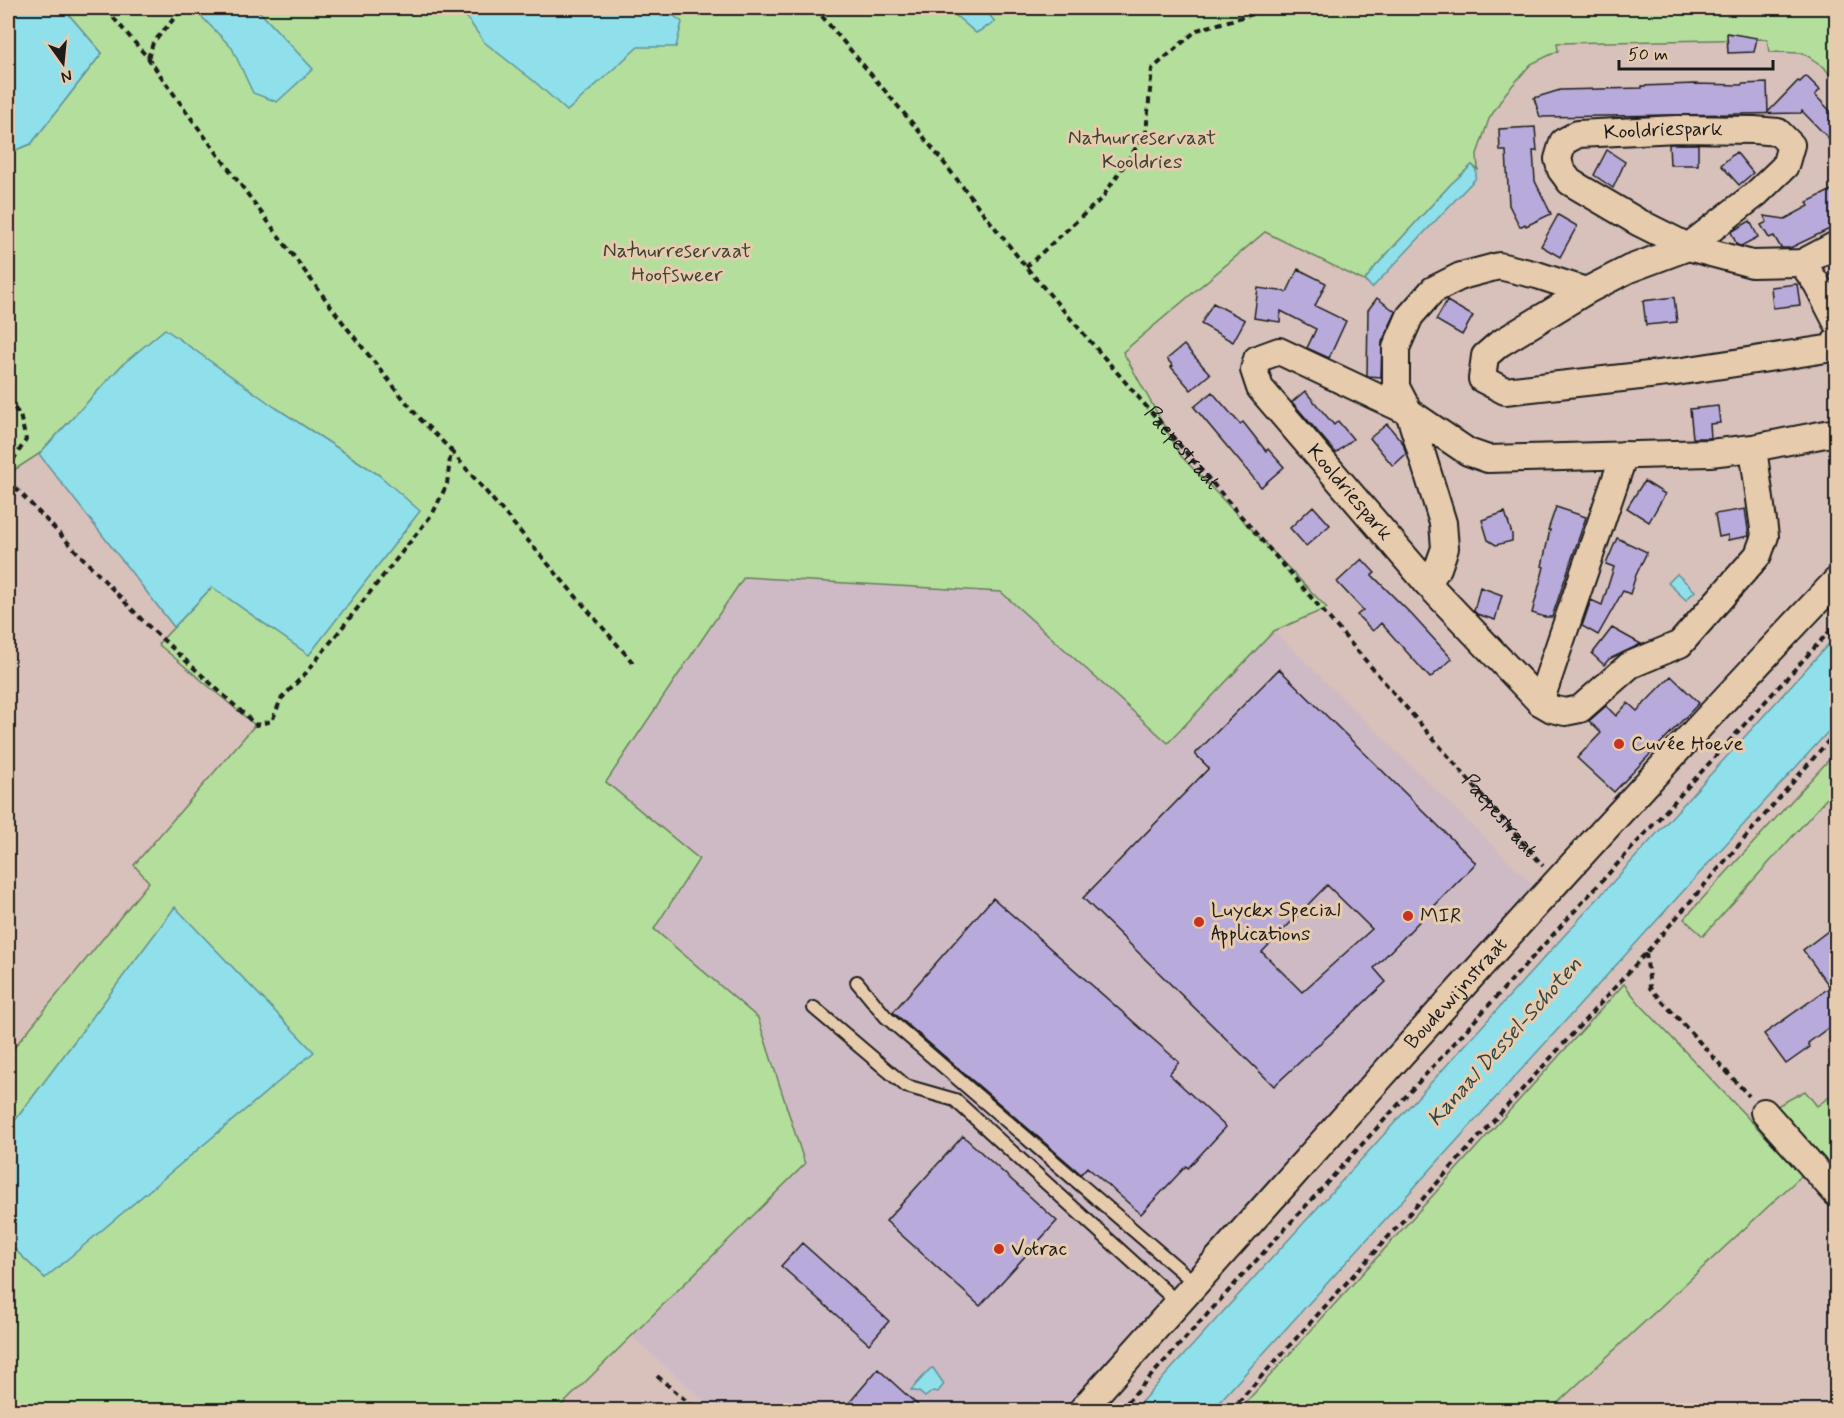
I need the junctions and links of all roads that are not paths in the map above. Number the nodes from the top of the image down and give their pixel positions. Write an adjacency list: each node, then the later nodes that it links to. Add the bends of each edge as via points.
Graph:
1 (1836, 245): 3 (street, Kooldriespark)
2 (1688, 247): 2 (street, Kooldriespark, via 1570,182 1558,159 1563,142 1578,134 1677,129 1778,132 1791,145 1785,166); 3 (street, Kooldriespark, via 1752,264); 4 (street, Kooldriespark, via 1629,269)
3 (1802, 263): 5 (street)
4 (1586, 291): 6 (street, Kooldriespark, via 1499,344 1485,357 1482,379 1505,392 1833,348); 7 (street, via 1499,266 1461,276 1433,290 1410,316 1396,348 1396,387)
5 (1836, 321)
6 (1836, 341)
7 (1408, 412): 10 (street, Kooldriespark, via 1468,452 1488,459); 12 (street, via 1443,524 1445,548); 12 (street, Kooldriespark, via 1279,351 1257,358 1254,370 1260,388)
8 (1836, 432): 9 (street, Kooldriespark)
9 (1753, 448): 10 (street, Kooldriespark); 13 (street, Kooldriespark, via 1765,536 1758,555 1680,644 1630,665 1580,710 1565,712)
10 (1624, 455): 13 (street)
11 (1836, 581): 18 (street, Boudewijnstraat, via 1557,883)
12 (1427, 583): 13 (street, Kooldriespark)
13 (1540, 702)
14 (857, 982): 18 (lane, via 886,1017)
15 (814, 1008): 19 (lane, via 906,1086 955,1100)
16 (1764, 1112): 17 (street)
17 (1836, 1193)
18 (1196, 1284): 19 (street, Boudewijnstraat)
19 (1178, 1303): 20 (street, Boudewijnstraat)
20 (1082, 1410)

